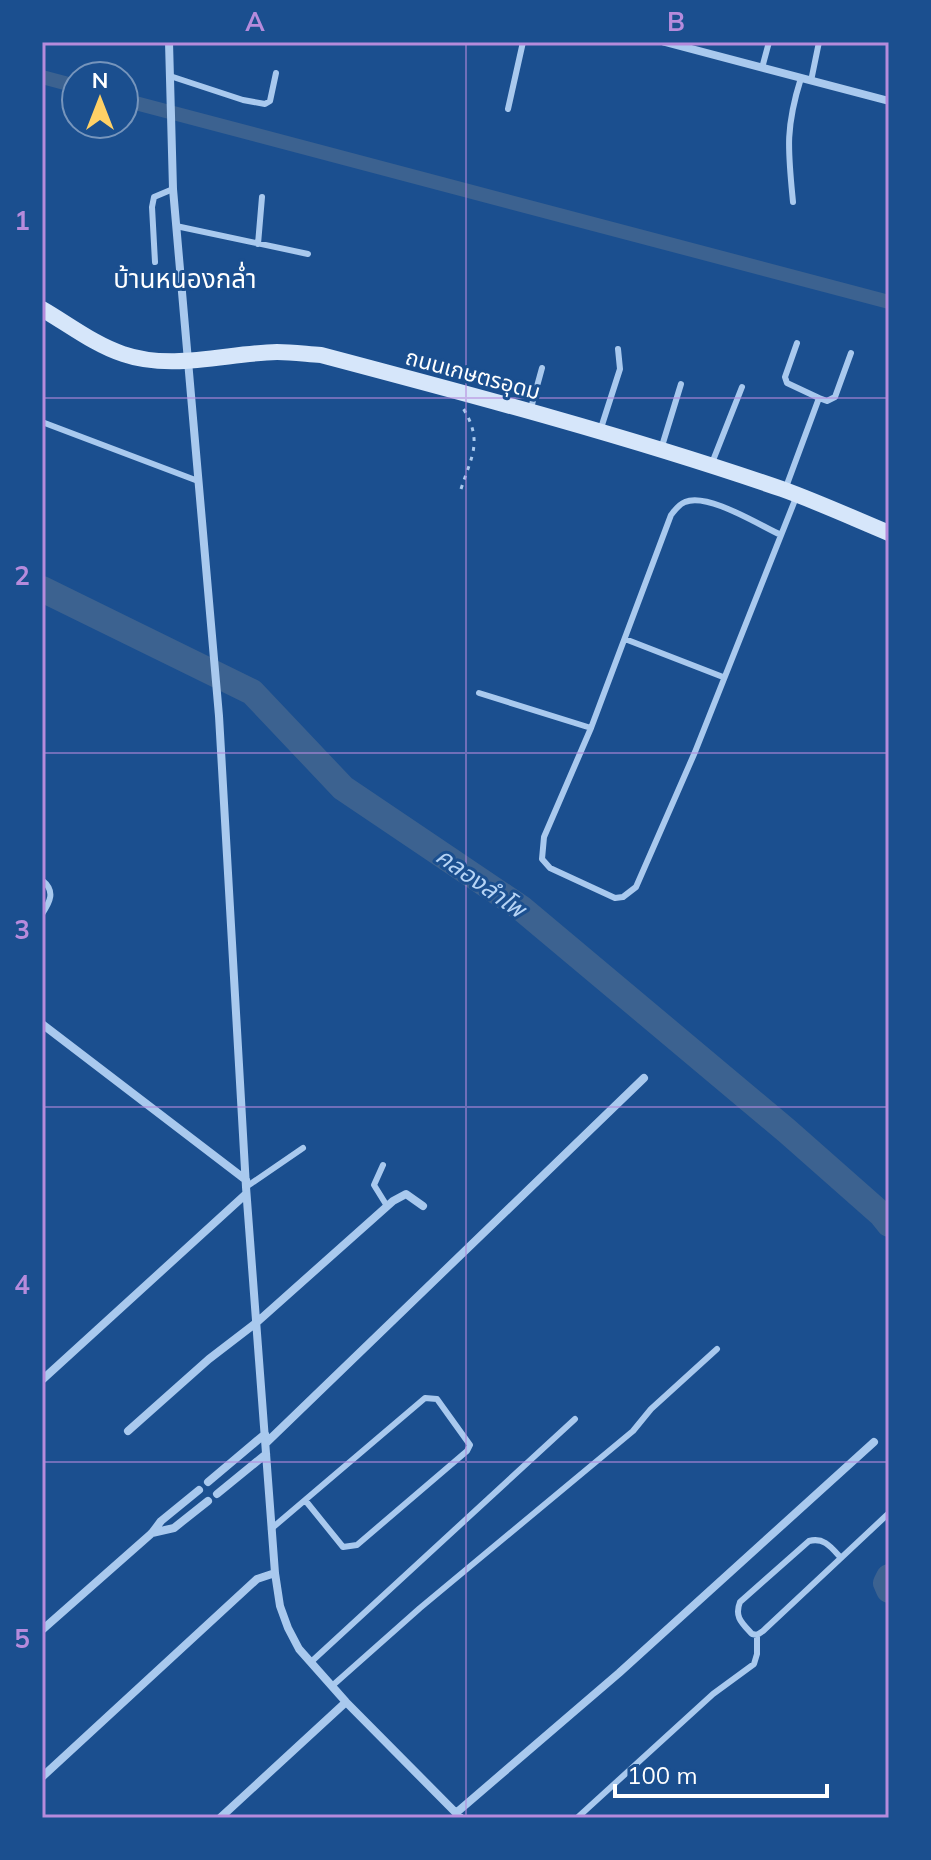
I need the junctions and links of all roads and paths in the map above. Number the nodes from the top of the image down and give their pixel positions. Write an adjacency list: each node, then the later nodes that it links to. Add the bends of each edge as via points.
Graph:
1 (169, 42): 8 (street)
2 (523, 42): 11 (lane)
3 (665, 42): 6 (street)
4 (769, 42): 6 (lane)
5 (819, 42): 9 (lane)
6 (762, 68): 9 (street)
7 (276, 73): 8 (lane, via 265,104)
8 (170, 76): 12 (street)
9 (806, 80): 10 (street); 14 (lane, via 787,133)
10 (889, 101)
11 (508, 109)
12 (173, 189): 15 (street); 18 (lane, via 154,197)
13 (262, 197): 16 (lane)
14 (793, 202)
15 (176, 226): 16 (lane); 23 (street)
16 (258, 244): 17 (lane)
17 (308, 254)
18 (155, 262)
19 (42, 309): 23 (street, ถนนเกษตรอุดม, via 121,354)
20 (797, 343): 28 (lane, via 787,383)
21 (618, 349): 31 (lane, via 620,369)
22 (851, 353): 28 (lane, via 835,397)
23 (188, 360): 27 (street, ถนนเกษตรอุดม, via 276,352 321,355); 34 (street)
24 (542, 368): 29 (lane)
25 (681, 384): 32 (lane)
26 (742, 387): 33 (lane)
27 (454, 390): 29 (street, ถนนเกษตรอุดม); 35 (path, via 474,425 475,439)
28 (819, 398): 36 (lane)
29 (530, 411): 31 (street, ถนนเกษตรอุดม)
30 (42, 422): 34 (lane)
31 (600, 432): 32 (street, ถนนเกษตรอุดม)
32 (661, 450): 33 (street, ถนนเกษตรอุดม)
33 (711, 466): 36 (street, ถนนเกษตรอุดม)
34 (198, 481): 49 (street, via 219,716)
35 (461, 489)
36 (790, 493): 37 (street, ถนนเกษตรอุดม); 38 (lane)
37 (889, 533)
38 (781, 535): 39 (lane, via 709,501 682,502 671,515); 40 (lane)
39 (625, 639): 40 (lane); 42 (lane)
40 (723, 677): 42 (lane, via 636,887 623,897 550,868 542,859 544,837)
41 (479, 693): 42 (lane)
42 (591, 728)
43 (42, 880): 44 (lane, via 51,893)
44 (42, 914)
45 (42, 1024): 49 (street)
46 (644, 1078): 57 (street)
47 (303, 1148): 49 (lane)
48 (383, 1165): 50 (lane, via 374,1185)
49 (246, 1187): 52 (street); 54 (street)
50 (387, 1206): 51 (street, via 406,1194); 52 (street)
51 (423, 1206)
52 (256, 1323): 56 (street); 57 (street)
53 (717, 1349): 73 (lane, via 633,1431)
54 (42, 1380)
55 (575, 1419): 72 (lane)
56 (128, 1431)
57 (265, 1438): 59 (street); 60 (street)
58 (874, 1442): 76 (street)
59 (266, 1454): 62 (street); 66 (street)
60 (208, 1482)
61 (199, 1490): 67 (street)
62 (217, 1494)
63 (305, 1500): 63 (lane, via 343,1547 357,1545 470,1445 437,1399 425,1398); 66 (lane)
64 (208, 1501): 67 (street, via 174,1528)
65 (889, 1513): 68 (lane)
66 (271, 1529): 69 (street)
67 (152, 1533): 70 (street)
68 (841, 1558): 71 (lane); 71 (lane, via 825,1542 809,1541 740,1602 738,1619)
69 (275, 1573): 72 (street, via 288,1628); 75 (street, via 257,1579)
70 (42, 1630)
71 (757, 1635): 78 (lane, via 754,1664 713,1694)
72 (311, 1662): 73 (street)
73 (332, 1686): 74 (street)
74 (346, 1702): 76 (street); 77 (street)
75 (42, 1777)
76 (458, 1815)
77 (220, 1818)
78 (577, 1818)

